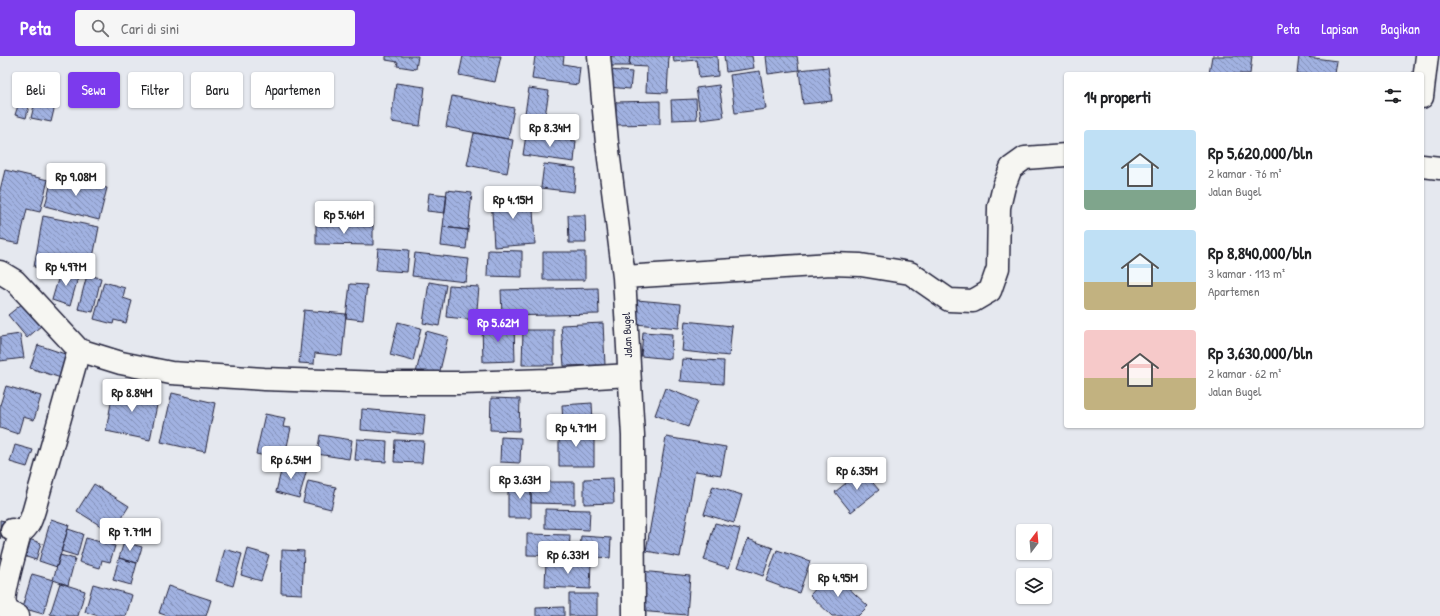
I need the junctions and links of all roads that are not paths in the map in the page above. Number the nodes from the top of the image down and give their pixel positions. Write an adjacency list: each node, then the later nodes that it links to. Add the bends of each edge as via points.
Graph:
1 (599, 56): 8 (street, Jalan Bugel)
2 (1427, 56): 3 (street)
3 (1424, 81)
4 (1064, 155): 8 (street, via 1025,158 1011,168 999,207 998,268 990,291 973,301 949,300 910,273 861,265 831,264)
5 (1424, 166): 6 (street)
6 (1440, 168)
7 (0, 272): 9 (street, via 15,281)
8 (624, 277): 10 (street, Jalan Bugel)
9 (80, 350): 10 (street, via 121,363 171,373 264,379 461,383); 11 (street, via 34,510 28,527 16,532 5,606)
10 (629, 375): 12 (street, Jalan Bugel, via 633,436)
11 (18, 616)
12 (634, 616)

